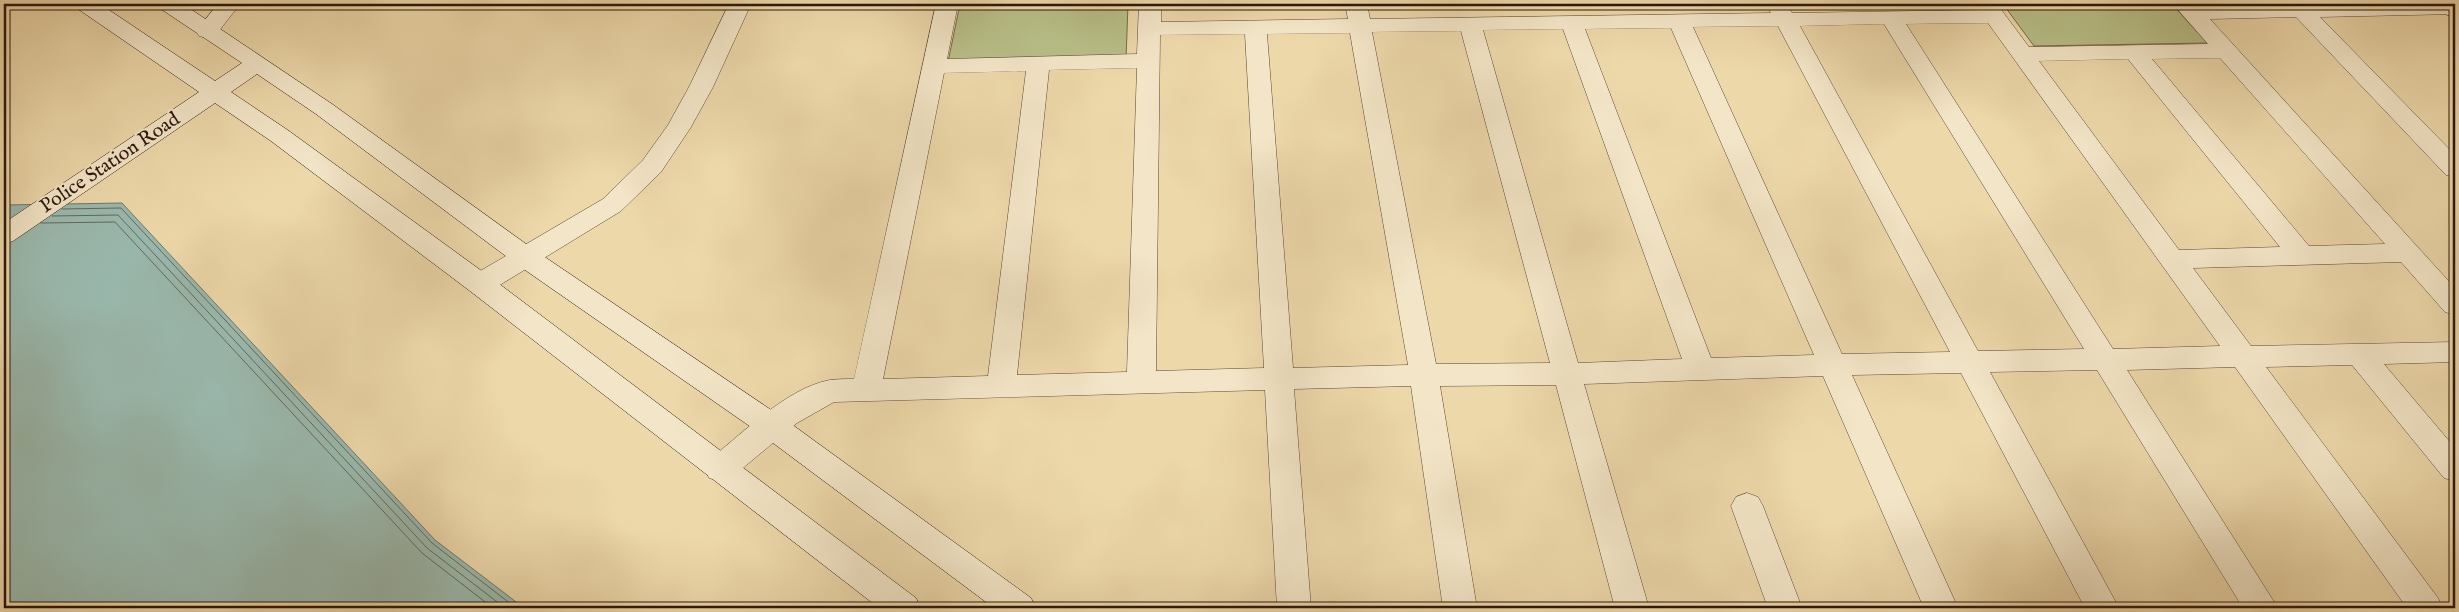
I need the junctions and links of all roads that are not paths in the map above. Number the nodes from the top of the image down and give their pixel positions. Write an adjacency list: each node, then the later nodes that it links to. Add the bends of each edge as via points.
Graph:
1 (86, 4): 27 (street)
2 (169, 4): 19 (street)
3 (229, 4): 19 (street)
4 (740, 4): 31 (street, via 701,87 652,166 612,205)
5 (947, 4): 26 (street)
6 (1150, 4): 18 (street)
7 (2452, 7): 10 (street)
8 (2188, 8): 10 (street); 20 (street)
9 (1991, 10): 13 (street); 22 (street)
10 (2301, 10): 28 (street)
11 (1781, 12): 13 (street); 14 (street); 40 (street)
12 (1358, 15): 16 (street); 17 (street); 44 (street)
13 (1891, 18): 39 (street)
14 (1679, 21): 15 (street); 41 (street)
15 (1572, 23): 16 (street); 42 (street)
16 (1470, 24): 43 (street)
17 (1256, 28): 18 (street); 45 (street)
18 (1150, 29): 23 (street)
19 (207, 31): 24 (street)
20 (2226, 50): 21 (street); 30 (street)
21 (2134, 52): 22 (street); 32 (street)
22 (2022, 54): 33 (street)
23 (1149, 61): 25 (street); 46 (street)
24 (256, 64): 27 (street, Police Station Road); 31 (street, via 324,109)
25 (1038, 64): 26 (street); 47 (street)
26 (934, 66): 48 (street)
27 (215, 92): 29 (street, Police Station Road); 34 (street, via 280,136)
28 (2455, 169)
29 (4, 235)
30 (2408, 253): 32 (street); 35 (street)
31 (524, 256): 34 (street); 49 (street)
32 (2302, 256): 33 (street)
33 (2172, 259): 38 (street)
34 (480, 284): 51 (street)
35 (2455, 305)
36 (2455, 352): 37 (street)
37 (2358, 354): 38 (street); 50 (street)
38 (2243, 356): 39 (street); 62 (street)
39 (2103, 360): 40 (street); 61 (street)
40 (1969, 362): 41 (street); 60 (street)
41 (1834, 365): 42 (street); 59 (street)
42 (1700, 368): 43 (street)
43 (1566, 374): 44 (street); 57 (street)
44 (1424, 375): 45 (street); 56 (street)
45 (1280, 379): 46 (street); 55 (street)
46 (1141, 382): 47 (street)
47 (1001, 386): 48 (street)
48 (866, 389): 49 (street, via 831,391 811,398)
49 (772, 426): 51 (street); 54 (street)
50 (2455, 468)
51 (720, 469): 53 (street)
52 (1748, 506): 58 (street)
53 (904, 608)
54 (1018, 608)
55 (1294, 608)
56 (1460, 608)
57 (1632, 608)
58 (1785, 608)
59 (1941, 608)
60 (2102, 608)
61 (2261, 608)
62 (2426, 608)

